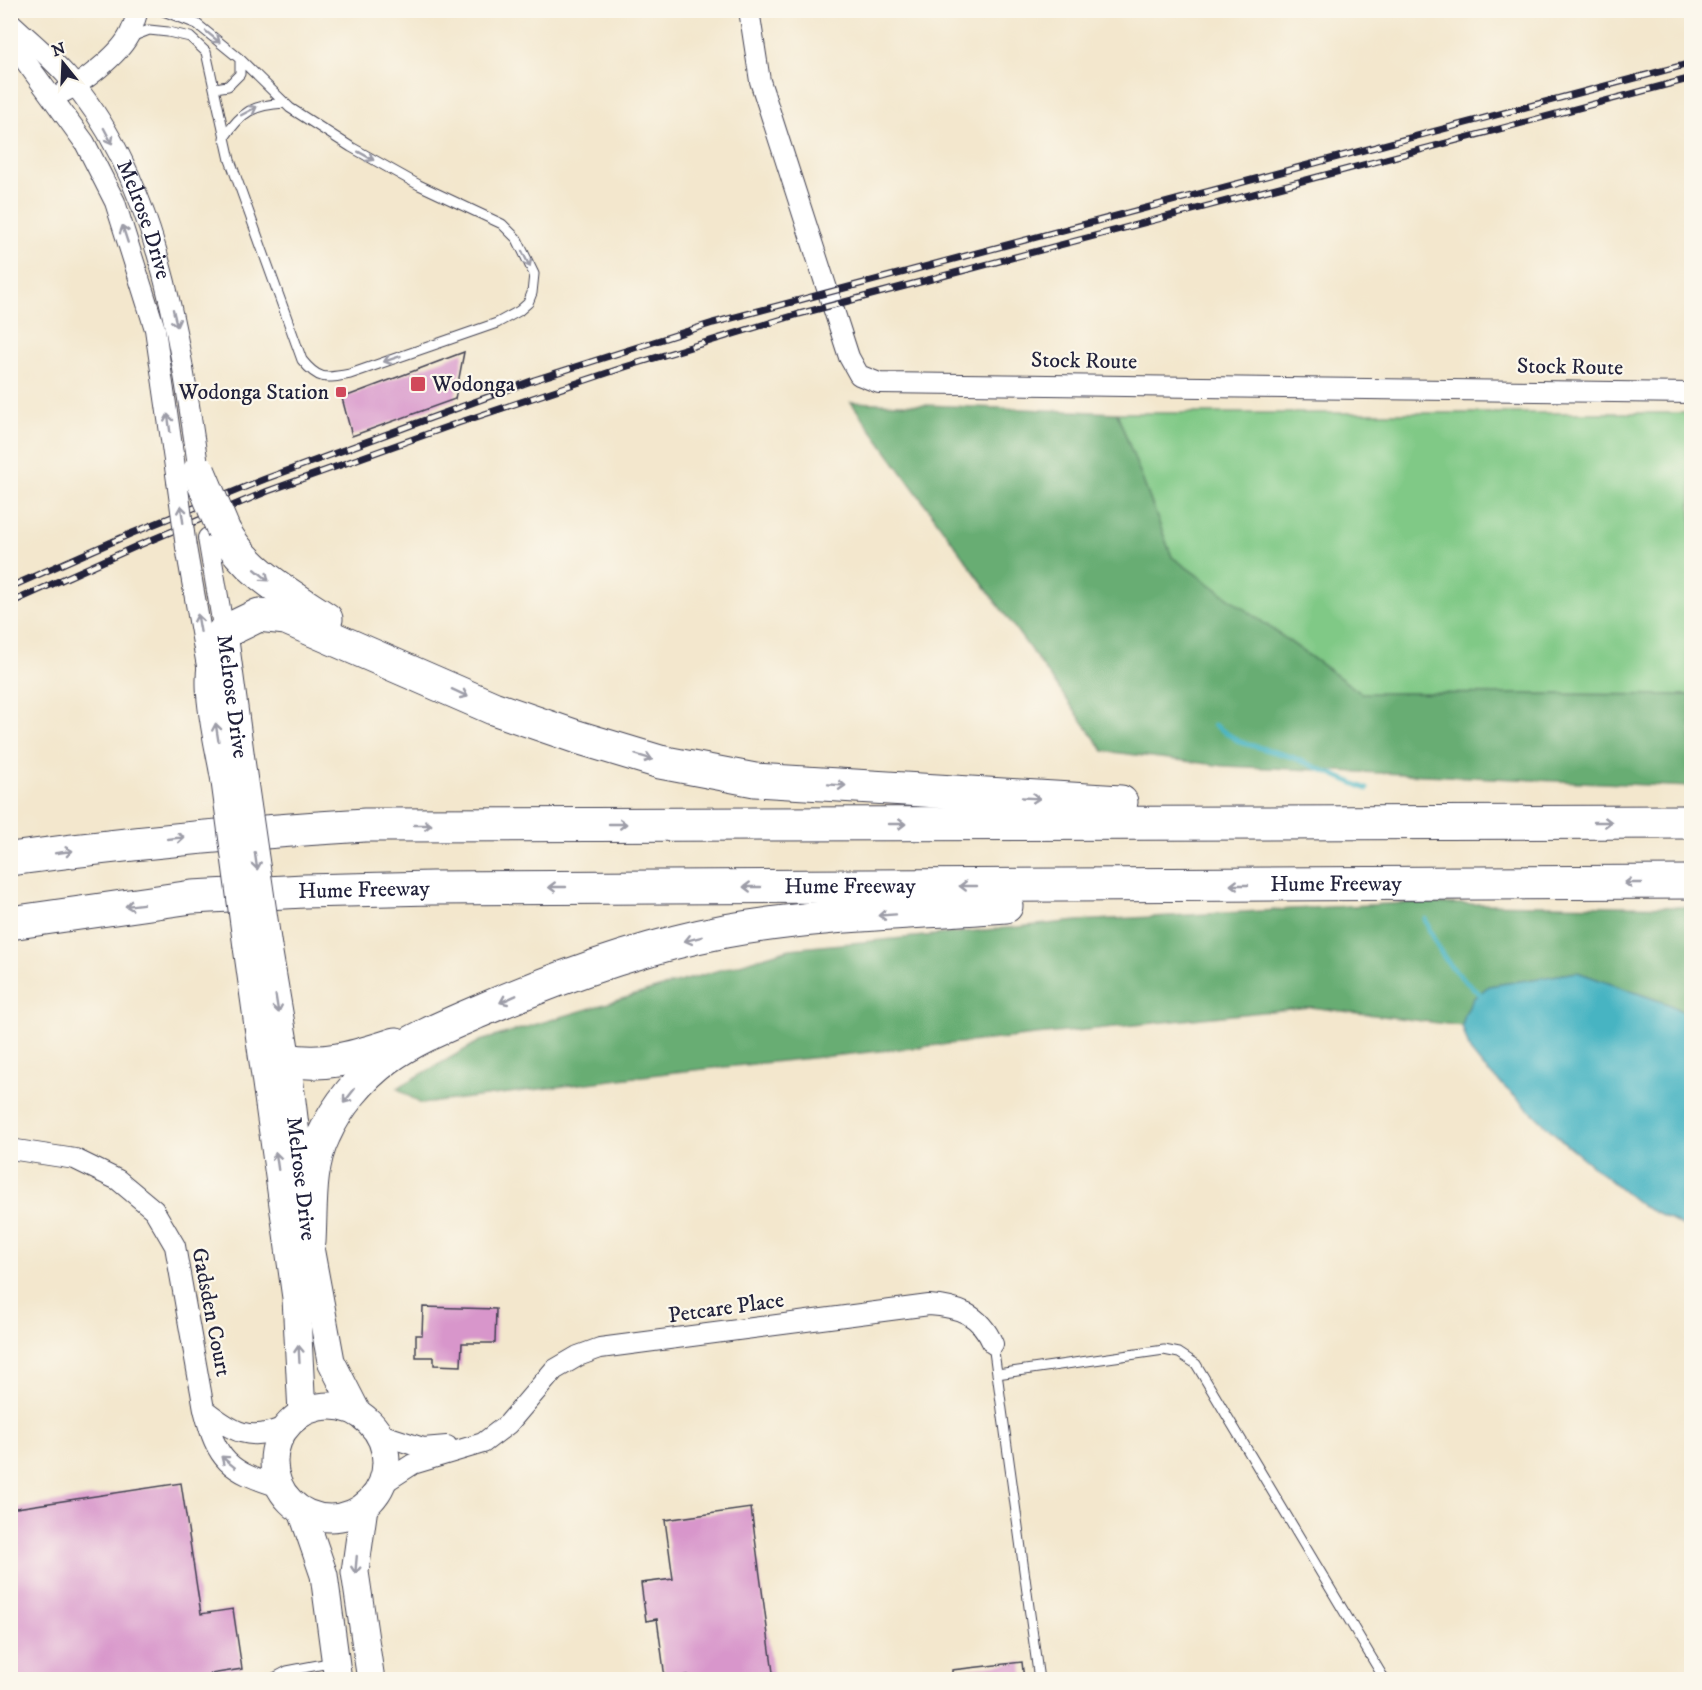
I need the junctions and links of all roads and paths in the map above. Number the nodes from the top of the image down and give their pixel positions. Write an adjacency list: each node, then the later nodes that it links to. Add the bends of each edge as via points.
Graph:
1 (138, 10): 5 (street)
2 (161, 10): 7 (lane, one-way to 7, via 197,24)
3 (748, 10): 13 (street, Stock Route, via 760,81 849,357 859,375 879,383)
4 (10, 22): 8 (street, Melrose Drive)
5 (128, 38): 8 (street); 9 (lane, via 149,30 190,37 206,52)
6 (10, 40): 10 (street, Melrose Drive)
7 (240, 59): 9 (lane, via 240,74 228,86); 11 (lane)
8 (75, 87): 10 (street); 14 (street, Melrose Drive, one-way to 14, via 102,125 129,177 156,248 181,346)
9 (215, 88): 12 (lane)
10 (54, 96): 14 (street, Melrose Drive, one-way to 10, via 143,288 115,202 85,143)
11 (285, 103): 12 (lane, one-way to 11, via 237,119 250,109); 12 (lane, one-way to 12, via 351,147 419,185 502,224 517,239 534,274 528,303 497,323 350,374 329,378 314,374 302,360)
12 (224, 138)
13 (1692, 393)
14 (188, 476): 15 (highway, bridge); 18 (street, Melrose Drive, one-way to 14, bridge, via 186,547)
15 (216, 534): 16 (street, Melrose Drive); 17 (highway, one-way to 17, via 274,585)
16 (224, 632): 17 (highway, via 254,617 280,616); 18 (main road, via 212,655); 19 (main road, Melrose Drive)
17 (407, 669): 20 (highway, one-way to 20, via 494,708 577,737 660,762 755,780 984,796)
18 (209, 681): 19 (main road, Melrose Drive, one-way to 18)
19 (235, 782): 26 (main road, Melrose Drive, bridge)
20 (1544, 822): 21 (highway, one-way to 21); 22 (highway, one-way to 20, via 230,833 365,825)
21 (1692, 822)
22 (10, 859)
23 (1692, 882): 24 (highway, Hume Freeway, one-way to 24)
24 (1110, 886): 25 (highway, Hume Freeway, one-way to 25, via 304,891 192,897); 28 (highway, one-way to 28, via 1058,902 824,919 726,931 642,951 549,981)
25 (10, 923)
26 (257, 947): 27 (main road, Melrose Drive); 29 (main road, Melrose Drive, one-way to 29)
27 (258, 1024): 29 (main road, via 271,1048); 36 (main road, Melrose Drive, one-way to 27, via 296,1298)
28 (427, 1035): 29 (highway, via 347,1059 311,1064); 31 (highway, one-way to 31, via 386,1059 357,1085 332,1120 312,1176)
29 (287, 1060): 31 (main road, Melrose Drive)
30 (10, 1149): 34 (street, Gadsden Court, via 75,1159 118,1180 154,1210 175,1245)
31 (309, 1242): 35 (main road, Melrose Drive, via 331,1361)
32 (993, 1344): 33 (lane); 38 (street, Petcare Place, via 976,1317 954,1307 929,1305 600,1348 554,1370 508,1425)
33 (997, 1374): 46 (lane); 47 (lane, via 1164,1350 1179,1353 1196,1364)
34 (204, 1408): 36 (street, Gadsden Court, via 224,1424 248,1435 273,1432); 40 (street, Gadsden Court, one-way to 34, via 227,1464 210,1433)
35 (357, 1412): 36 (main road, via 339,1406 320,1406); 37 (main road)
36 (294, 1419): 40 (main road, via 278,1440 274,1455 274,1472)
37 (380, 1434): 38 (street, via 423,1448); 39 (main road, via 387,1459)
38 (483, 1443): 39 (street, Petcare Place, via 412,1464)
39 (382, 1484): 41 (main road)
40 (280, 1487): 42 (main road)
41 (364, 1507): 42 (main road, via 334,1518); 45 (main road, one-way to 45, via 355,1572)
42 (302, 1511): 43 (main road, via 324,1575)
43 (337, 1671): 44 (lane, via 287,1671)
44 (270, 1680)
45 (371, 1680)
46 (1038, 1680)
47 (1385, 1680)

